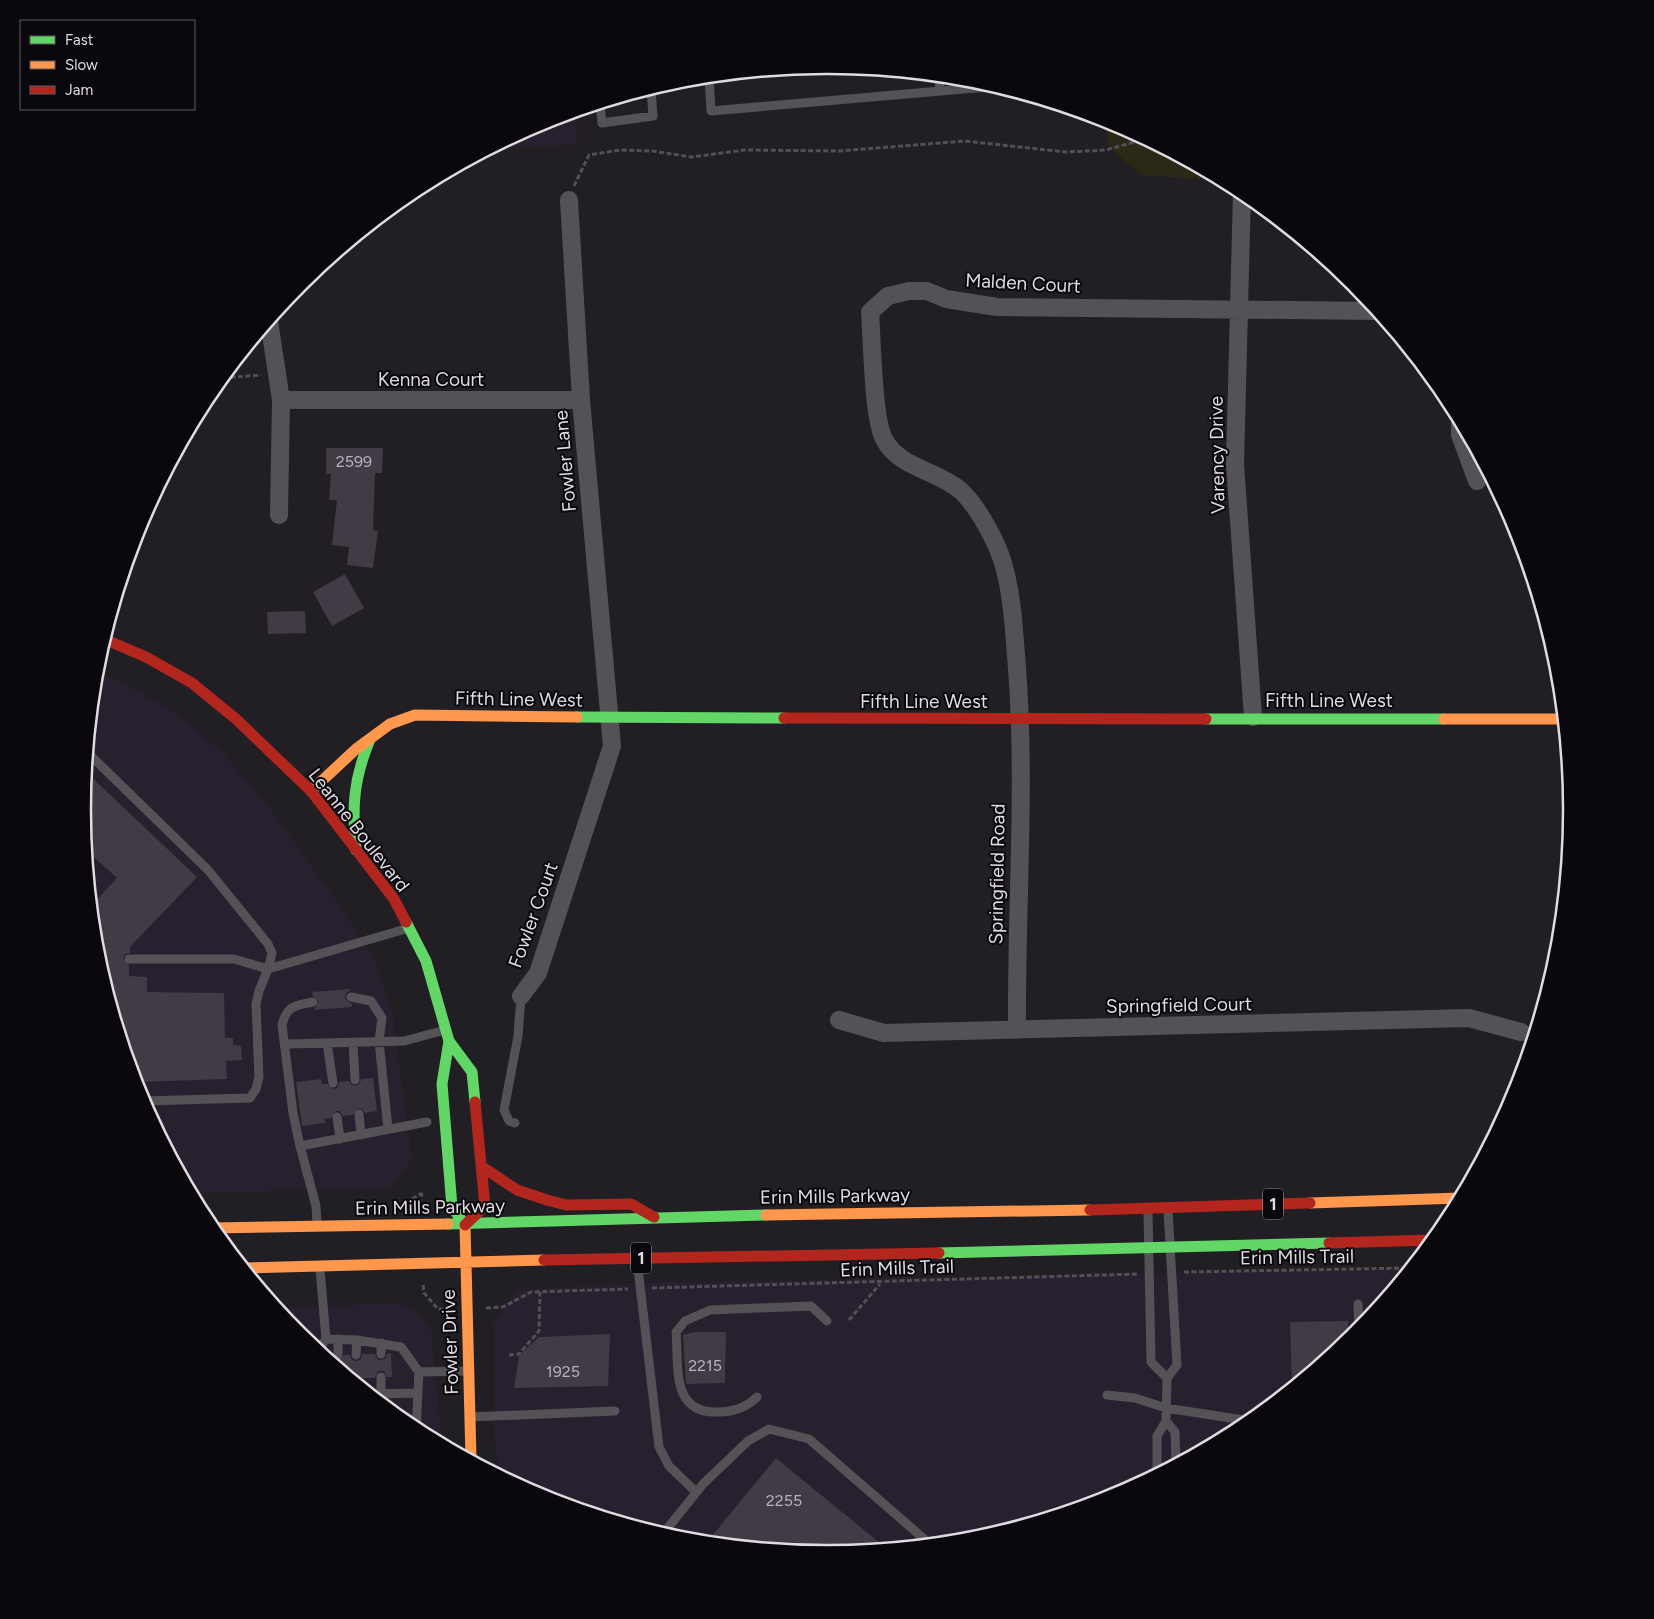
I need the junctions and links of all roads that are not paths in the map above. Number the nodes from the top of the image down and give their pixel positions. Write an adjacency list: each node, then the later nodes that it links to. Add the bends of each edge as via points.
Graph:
1 (939, 83): 4 (lane)
2 (709, 84): 4 (lane, via 711,111)
3 (972, 88): 4 (lane)
4 (940, 91)
5 (651, 96): 6 (lane, via 653,116 602,123)
6 (601, 110)
7 (569, 200): 13 (street, Fowler Lane)
8 (1242, 202): 9 (street, Varency Drive)
9 (1239, 311): 10 (street, Malden Court); 18 (street, Varency Drive, via 1235,464); 20 (street, Malden Court, via 997,307 946,299 928,291 909,290 888,296 870,312 878,418 883,439 898,458 960,490 991,531 1000,555 1011,603)
10 (1368, 311)
11 (270, 329): 12 (street)
12 (281, 400): 13 (street, Kenna Court); 16 (street)
13 (581, 400): 19 (street, Fowler Lane)
14 (1460, 435): 15 (street)
15 (1477, 481)
16 (279, 515)
17 (111, 642): 24 (street, Leanne Boulevard, via 192,683 236,718)
18 (1253, 717): 20 (street, Fifth Line West); 21 (street, Fifth Line West)
19 (611, 718): 20 (street, Fifth Line West); 22 (street, Fifth Line West, via 416,715 390,724); 29 (street, Fowler Court, via 612,746 538,973)
20 (1021, 719): 33 (street, Springfield Road)
21 (1557, 719)
22 (371, 738): 24 (street, Fifth Line West); 25 (street, via 357,770 352,807)
23 (93, 758): 28 (lane, via 215,878 268,944 272,953)
24 (311, 791): 25 (street, Leanne Boulevard)
25 (356, 851): 26 (street, Leanne Boulevard, via 394,899)
26 (409, 928): 28 (lane); 35 (street, Leanne Boulevard, via 426,961)
27 (130, 959): 28 (lane, via 234,959)
28 (268, 969): 42 (lane, via 257,997 259,1077 250,1098)
29 (521, 996): 46 (lane, Fowler Court, via 518,1036 504,1110 509,1121)
30 (351, 997): 36 (lane, via 371,1001 378,1009 382,1018)
31 (313, 1002): 39 (lane, via 293,1006 285,1013 282,1025)
32 (839, 1020): 33 (street, Springfield Court, via 884,1033)
33 (1016, 1030): 34 (street, Springfield Court, via 1469,1018)
34 (1521, 1032)
35 (447, 1036): 36 (lane); 51 (street, Leanne Boulevard, via 472,1072); 56 (street, Leanne Boulevard, via 442,1084 452,1207)
36 (380, 1041): 37 (lane); 47 (lane)
37 (353, 1042): 38 (lane); 40 (lane)
38 (327, 1043): 39 (lane); 41 (lane)
39 (286, 1044): 50 (lane)
40 (355, 1080)
41 (333, 1083)
42 (151, 1101)
43 (359, 1114): 48 (lane)
44 (337, 1117): 49 (lane)
45 (427, 1122): 47 (lane)
46 (515, 1123)
47 (388, 1130): 48 (lane)
48 (361, 1135): 49 (lane)
49 (340, 1139): 50 (lane)
50 (300, 1146): 57 (lane, via 316,1206)
51 (481, 1166): 55 (street, via 517,1190 547,1200 566,1205 631,1204); 56 (street, Leanne Boulevard, via 485,1206)
52 (1451, 1198): 53 (street, Erin Mills Parkway / 1)
53 (1168, 1208): 54 (street, Erin Mills Parkway / 1); 60 (lane)
54 (1148, 1209): 55 (street, Erin Mills Parkway / 1); 61 (lane)
55 (654, 1217): 56 (street, Erin Mills Parkway / 1)
56 (465, 1224): 57 (street, Erin Mills Parkway / 1); 63 (street, Fowler Drive)
57 (318, 1227): 58 (street, Erin Mills Parkway / 1)
58 (222, 1228)
59 (1423, 1240): 60 (street, 1)
60 (1170, 1248): 61 (street, 1); 80 (lane, via 1176,1365)
61 (1149, 1249): 62 (street, 1); 80 (lane, via 1151,1362)
62 (637, 1258): 63 (street, 1); 95 (lane, via 659,1447 669,1466)
63 (466, 1263): 64 (street, 1); 77 (street, Fowler Drive)
64 (320, 1266): 65 (street, 1); 69 (lane)
65 (252, 1268)
66 (1358, 1304): 67 (lane)
67 (1358, 1318)
68 (827, 1321): 85 (lane, via 811,1306 710,1310 685,1320 676,1332 681,1393 691,1407 731,1412)
69 (326, 1339): 70 (lane); 73 (lane)
70 (338, 1339): 71 (lane); 75 (lane)
71 (357, 1340): 72 (lane); 76 (lane)
72 (381, 1343): 74 (lane); 78 (lane, via 401,1347)
73 (322, 1344)
74 (381, 1354)
75 (338, 1355)
76 (356, 1355)
77 (469, 1371): 78 (lane); 88 (street, Fowler Drive)
78 (419, 1372): 82 (lane)
79 (381, 1377): 81 (lane)
80 (1167, 1378): 86 (lane)
81 (378, 1392)
82 (418, 1393): 83 (lane); 90 (lane)
83 (380, 1394)
84 (1107, 1395): 86 (lane, via 1135,1398)
85 (757, 1397)
86 (1166, 1408): 89 (lane); 91 (lane)
87 (615, 1411): 88 (lane)
88 (470, 1417): 92 (street, Fowler Drive)
89 (1238, 1419)
90 (417, 1420)
91 (1166, 1421): 93 (lane, via 1175,1432); 94 (lane, via 1156,1436)
92 (471, 1453)
93 (1176, 1457)
94 (1157, 1467)
95 (696, 1492): 96 (lane); 97 (lane, via 748,1441 769,1429 809,1438)
96 (668, 1527)
97 (924, 1539)

